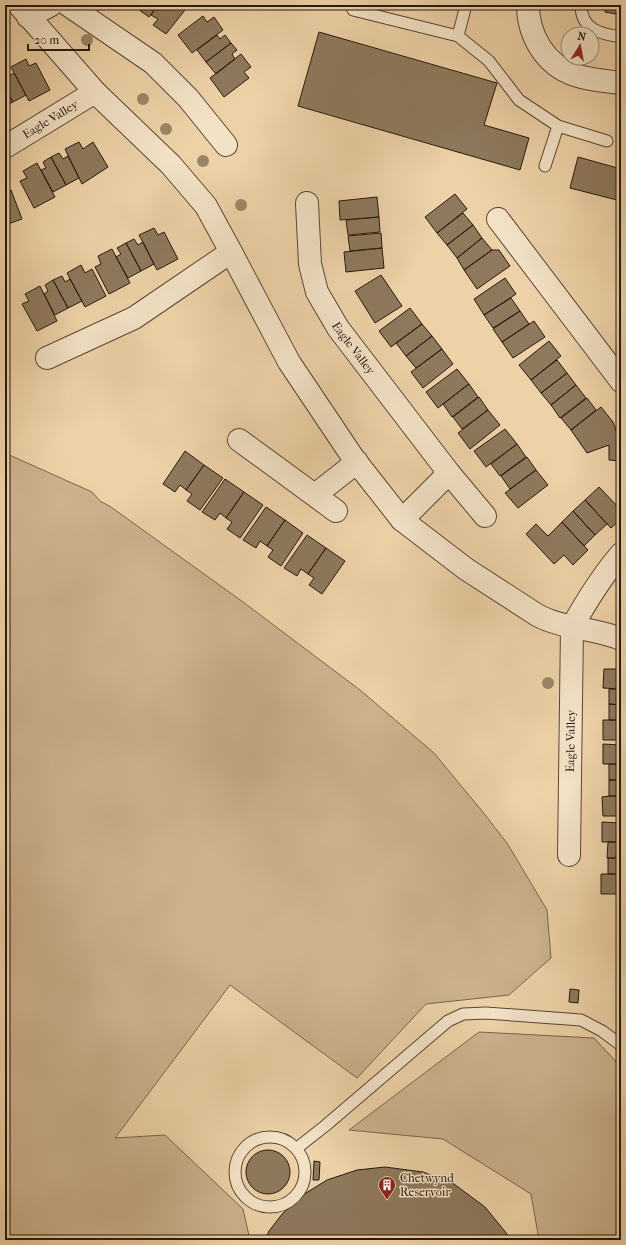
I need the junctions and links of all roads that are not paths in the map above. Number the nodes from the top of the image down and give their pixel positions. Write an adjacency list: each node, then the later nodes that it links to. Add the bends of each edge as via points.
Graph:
1 (51, 5): 7 (street)
2 (68, 5): 14 (street, via 153,63 188,98)
3 (466, 5): 8 (lane)
4 (528, 5): 10 (street, via 530,25 535,39 541,51 551,61 562,70 576,76)
5 (581, 5): 9 (lane, via 588,26 603,34)
6 (354, 10): 8 (lane)
7 (23, 11): 11 (street)
8 (458, 36): 12 (lane, via 489,60 520,100)
9 (621, 37)
10 (621, 83)
11 (95, 92): 15 (street, Eagle Valley); 19 (street, via 172,165 206,206)
12 (558, 126): 13 (lane); 16 (lane)
13 (607, 141)
14 (226, 145)
15 (5, 147)
16 (545, 166)
17 (307, 203): 24 (street, Eagle Valley, via 310,264 317,292 338,328)
18 (498, 219): 21 (street)
19 (231, 252): 20 (street, via 134,318); 23 (street, via 289,362)
20 (47, 358)
21 (621, 381)
22 (239, 440): 25 (street)
23 (357, 462): 25 (street); 28 (street)
24 (449, 473): 27 (street, Eagle Valley); 28 (street)
25 (315, 495): 26 (street)
26 (336, 511)
27 (485, 516)
28 (402, 520): 30 (street, via 466,569 528,610 547,620)
29 (621, 554): 30 (street, Eagle Valley, via 604,574)
30 (572, 627): 31 (street, via 607,633); 32 (street, Eagle Valley)
31 (621, 639)
32 (569, 855)
33 (621, 1045): 34 (lane, via 581,1020 486,1013 463,1014 448,1021)
34 (297, 1148): 34 (lane, via 306,1168 301,1190 284,1205 261,1206 250,1202 236,1182 234,1171 243,1149 252,1141 276,1136)

